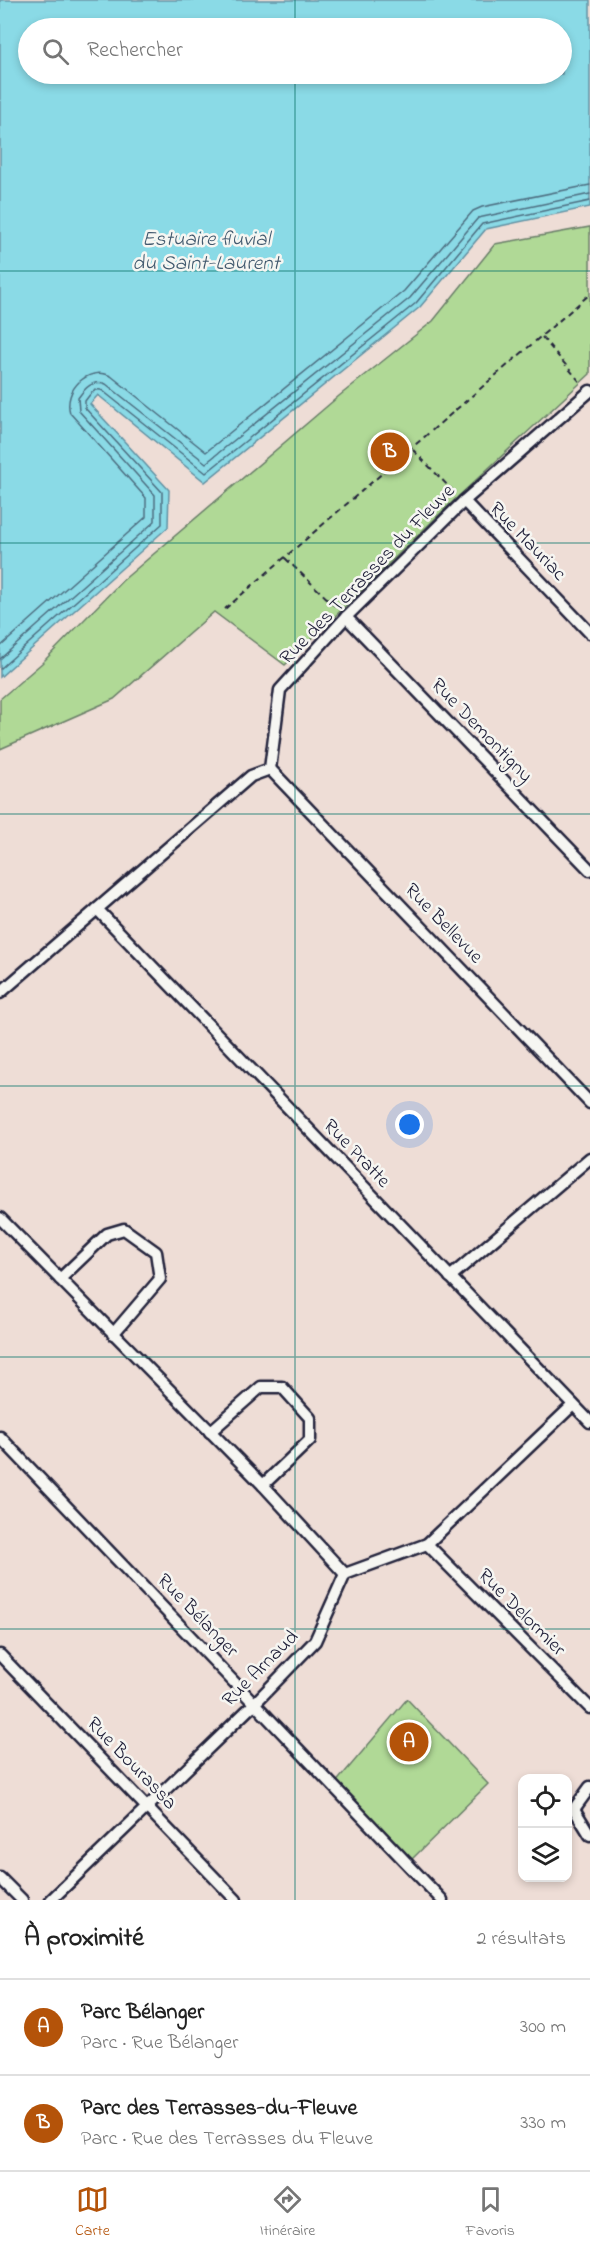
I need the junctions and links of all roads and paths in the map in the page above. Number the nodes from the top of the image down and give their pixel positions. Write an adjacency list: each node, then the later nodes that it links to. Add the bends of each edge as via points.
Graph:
1 (590, 294): 2 (path)
2 (541, 336): 3 (path); 4 (path)
3 (590, 392): 5 (street, Rue des Terrasses du Fleuve)
4 (412, 449): 5 (path); 6 (path)
5 (464, 501): 8 (street, Rue des Terrasses du Fleuve); 9 (street, Rue Mauriac)
6 (284, 558): 7 (path); 8 (path)
7 (225, 609)
8 (346, 616): 10 (street, Rue des Terrasses du Fleuve, via 280,690); 11 (street, Rue Demontigny)
9 (590, 633)
10 (270, 769): 12 (street, via 251,776); 14 (street, Rue Bellevue)
11 (590, 870)
12 (97, 909): 13 (street); 17 (street, Rue Pratte)
13 (0, 993)
14 (590, 1103)
15 (590, 1158): 17 (street)
16 (0, 1218): 18 (street)
17 (450, 1277): 20 (street, Rue Pratte)
18 (60, 1279): 19 (street); 19 (street, via 107,1234 123,1229 156,1252 160,1279)
19 (113, 1334): 22 (street)
20 (573, 1405): 21 (street, Rue Pratte); 25 (street)
21 (590, 1422)
22 (210, 1432): 24 (street); 24 (street, via 261,1387 282,1387 310,1418 310,1440)
23 (0, 1437): 28 (street, Rue Bélanger)
24 (263, 1485): 26 (street)
25 (427, 1544): 26 (street); 29 (street, Rue Delormier)
26 (345, 1574): 28 (street, Rue Arnaud, via 315,1641)
27 (0, 1655): 31 (street, Rue Bourassa)
28 (255, 1703): 31 (street, Rue Arnaud); 37 (street, Rue Bélanger)
29 (590, 1708)
30 (590, 1787): 32 (street, via 574,1809)
31 (147, 1806): 35 (street, Rue Arnaud); 36 (street, Rue Bourassa)
32 (590, 1835)
33 (0, 1878): 34 (street)
34 (22, 1900)
35 (51, 1900)
36 (236, 1900)
37 (442, 1900)

